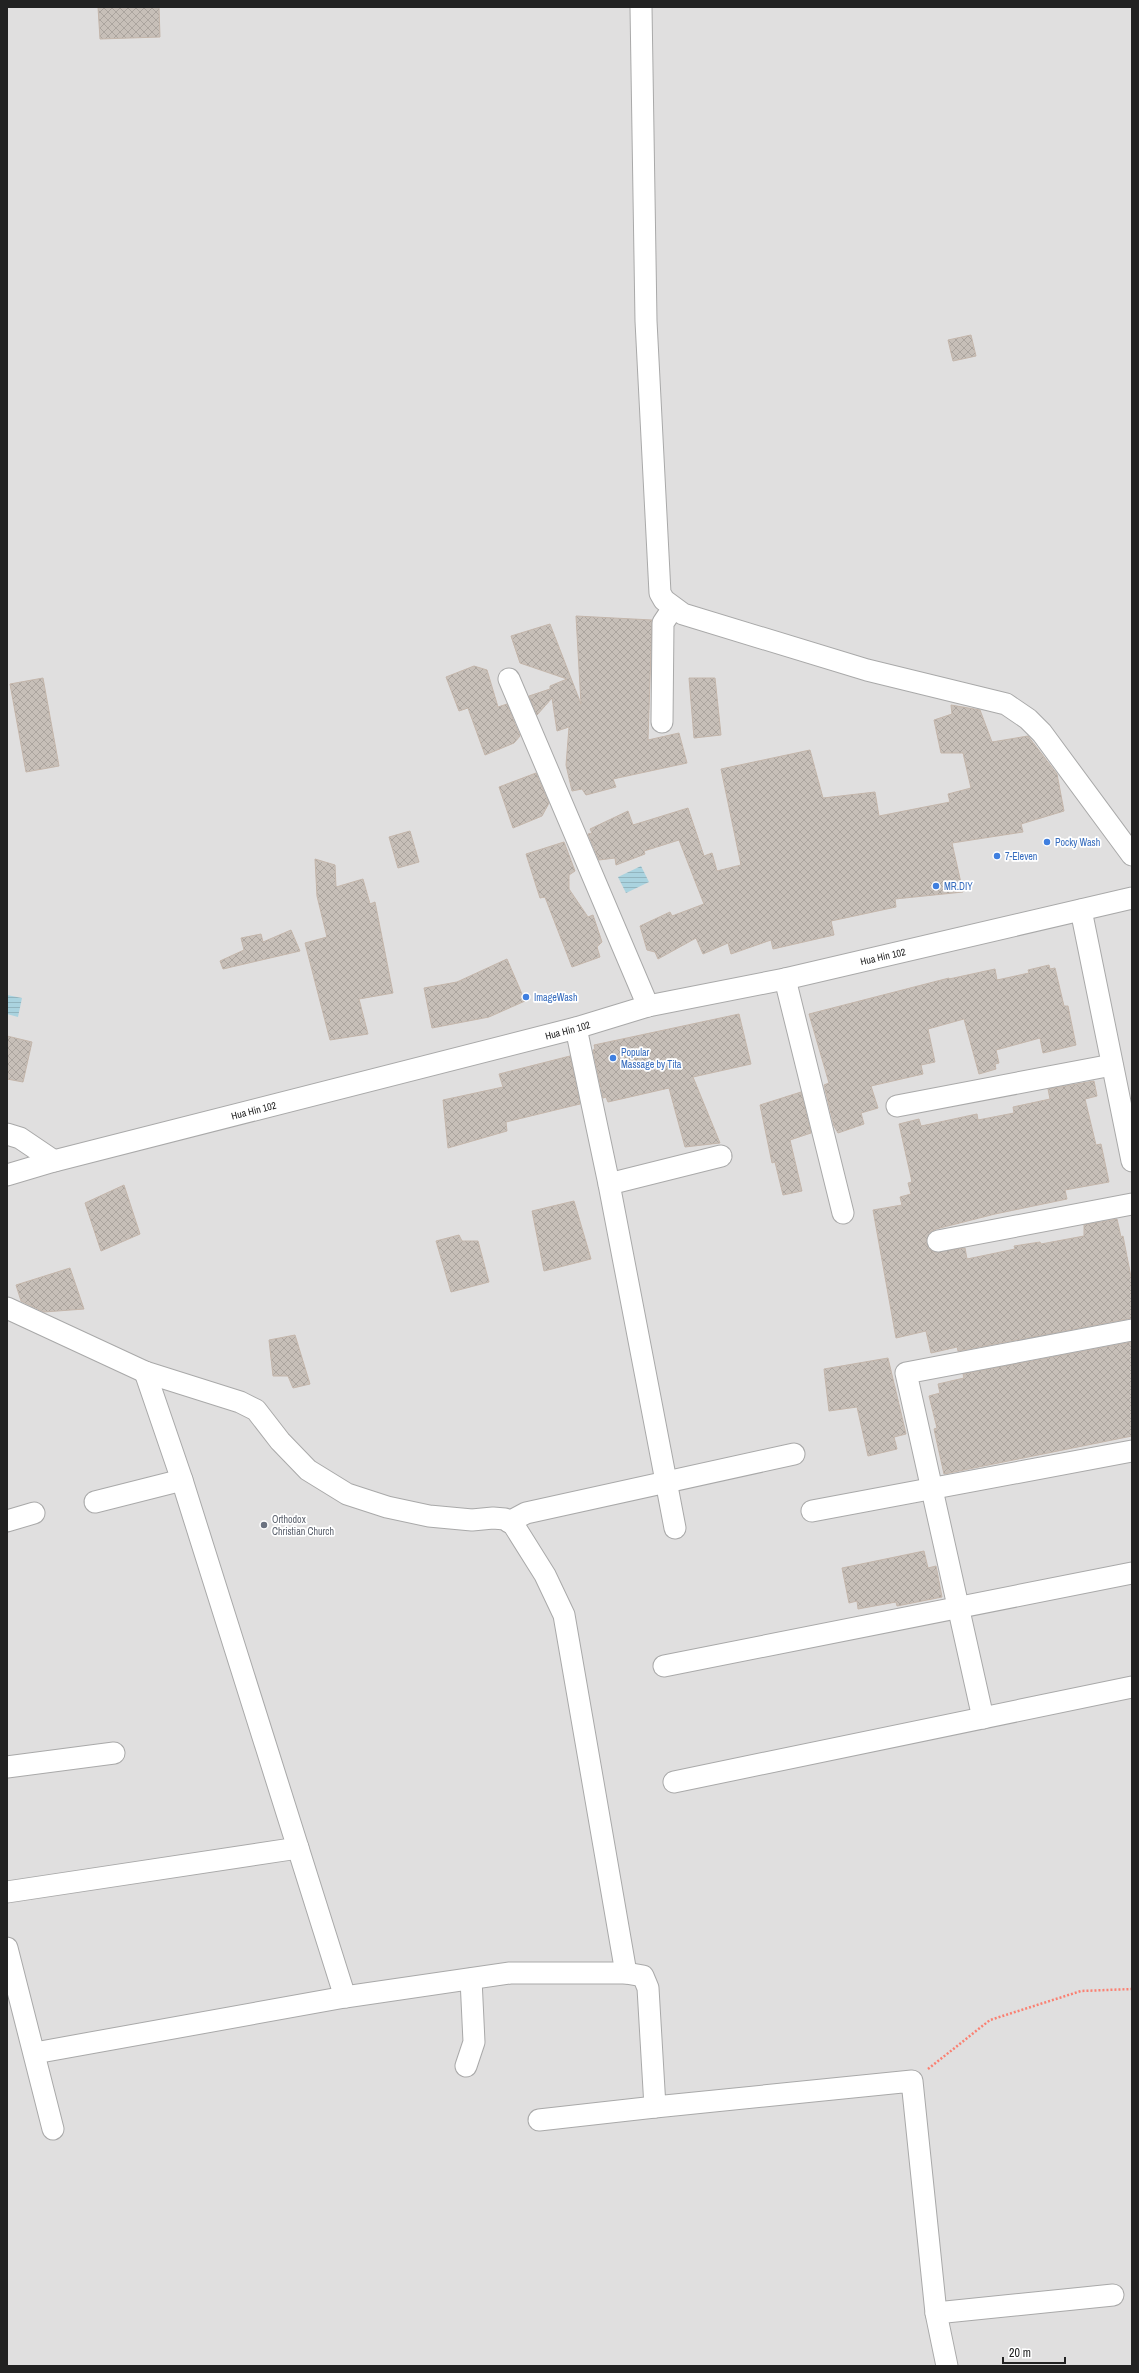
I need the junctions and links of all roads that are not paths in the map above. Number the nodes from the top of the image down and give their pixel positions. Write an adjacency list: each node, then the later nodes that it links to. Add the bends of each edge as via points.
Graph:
1 (641, 7): 2 (street, via 646,321 656,558 660,593)
2 (673, 608): 4 (street, via 663,622); 5 (street, via 682,614 867,670 1006,704 1028,719 1042,733)
3 (510, 679): 9 (street)
4 (662, 722)
5 (1132, 855)
6 (1132, 898): 7 (street, Hua Hin 102)
7 (1081, 910): 8 (street, Hua Hin 102); 11 (street)
8 (785, 979): 9 (street, Hua Hin 102); 20 (street)
9 (648, 1006): 10 (street, Hua Hin 102)
10 (576, 1028): 15 (street, Hua Hin 102); 18 (street)
11 (1112, 1065): 12 (street); 16 (street)
12 (897, 1106)
13 (7, 1134): 15 (street, via 20,1138)
14 (721, 1156): 18 (street)
15 (54, 1161): 17 (street, Hua Hin 102)
16 (1132, 1161)
17 (7, 1175)
18 (609, 1184): 28 (street)
19 (1132, 1204): 21 (street)
20 (843, 1213)
21 (938, 1241)
22 (7, 1308): 24 (street)
23 (1132, 1330): 29 (street, via 906,1373)
24 (145, 1372): 27 (street); 34 (street, via 240,1402 256,1410 280,1441 308,1470 347,1494 387,1507 429,1516 472,1520 492,1518)
25 (1132, 1451): 29 (street)
26 (794, 1454): 28 (street)
27 (182, 1480): 30 (street); 44 (street)
28 (665, 1481): 34 (street, via 526,1513); 35 (street)
29 (932, 1489): 31 (street); 37 (street)
30 (95, 1502)
31 (812, 1511)
32 (34, 1513): 33 (street)
33 (7, 1521)
34 (509, 1522): 47 (street, via 546,1575 564,1615)
35 (675, 1528)
36 (1132, 1573): 37 (street)
37 (958, 1607): 38 (street); 40 (street)
38 (664, 1666)
39 (1132, 1687): 40 (street)
40 (983, 1718): 43 (street)
41 (114, 1753): 42 (street)
42 (7, 1767)
43 (674, 1782)
44 (298, 1848): 45 (street); 49 (street)
45 (7, 1892)
46 (7, 1948): 50 (street)
47 (626, 1974): 48 (street, via 510,1974); 52 (street, via 643,1976 648,1988)
48 (471, 1979): 49 (street); 51 (street, via 474,2042)
49 (345, 1997): 50 (street)
50 (34, 2053): 54 (street)
51 (466, 2066)
52 (655, 2107): 53 (street); 56 (street, via 912,2081)
53 (539, 2120)
54 (53, 2128)
55 (1113, 2295): 56 (street)
56 (936, 2313): 57 (street)
57 (947, 2366)

